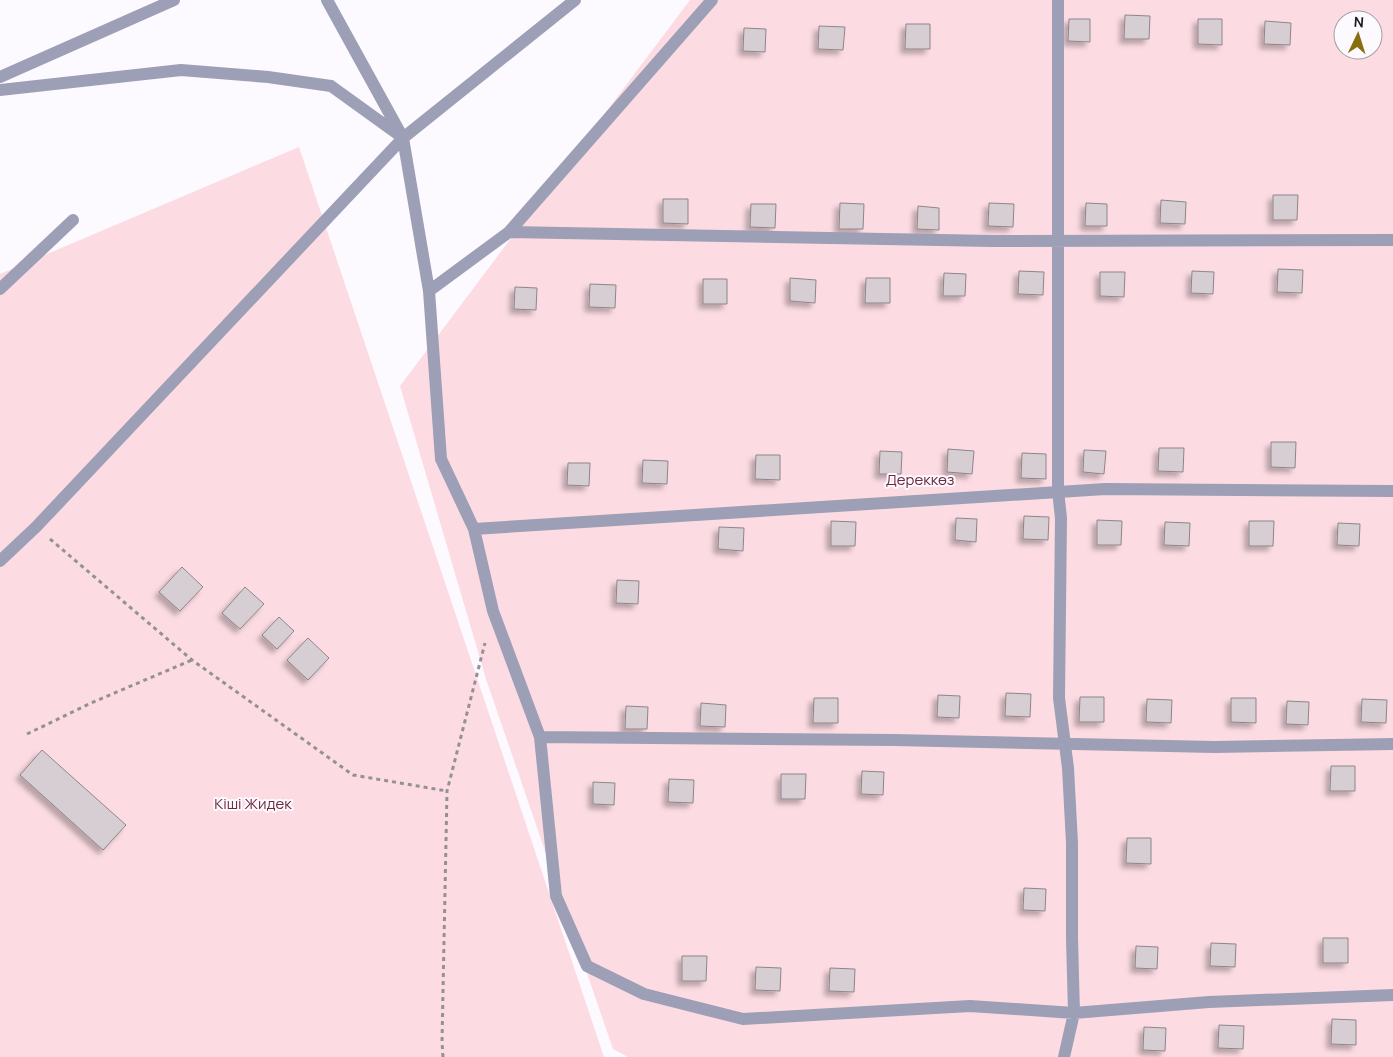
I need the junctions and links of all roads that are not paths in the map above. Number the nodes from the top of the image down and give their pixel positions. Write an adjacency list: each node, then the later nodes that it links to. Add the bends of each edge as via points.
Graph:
1 (174, 0): 6 (street)
2 (327, 0): 8 (street)
3 (575, 0): 8 (street)
4 (712, 0): 10 (street)
5 (1058, 0): 12 (street)
6 (0, 76)
7 (0, 90): 8 (street, via 181,70 268,78 331,86)
8 (403, 138): 14 (street); 18 (street)
9 (73, 220): 13 (street)
10 (509, 232): 12 (street); 14 (street)
11 (1393, 240): 12 (street)
12 (1058, 241): 15 (street)
13 (0, 288)
14 (429, 291): 17 (street, via 441,459)
15 (1058, 491): 16 (street); 17 (street); 20 (street, via 1061,518 1059,698)
16 (1393, 491)
17 (474, 529): 19 (street, via 493,611)
18 (0, 561)
19 (540, 736): 20 (street); 23 (street, via 556,896 587,966 644,994 743,1019 970,1006)
20 (1064, 744): 21 (street, via 1214,747); 23 (street, via 1072,843)
21 (1393, 744)
22 (1393, 995): 23 (street, via 1209,1002)
23 (1074, 1013): 24 (street)
24 (1064, 1057)

